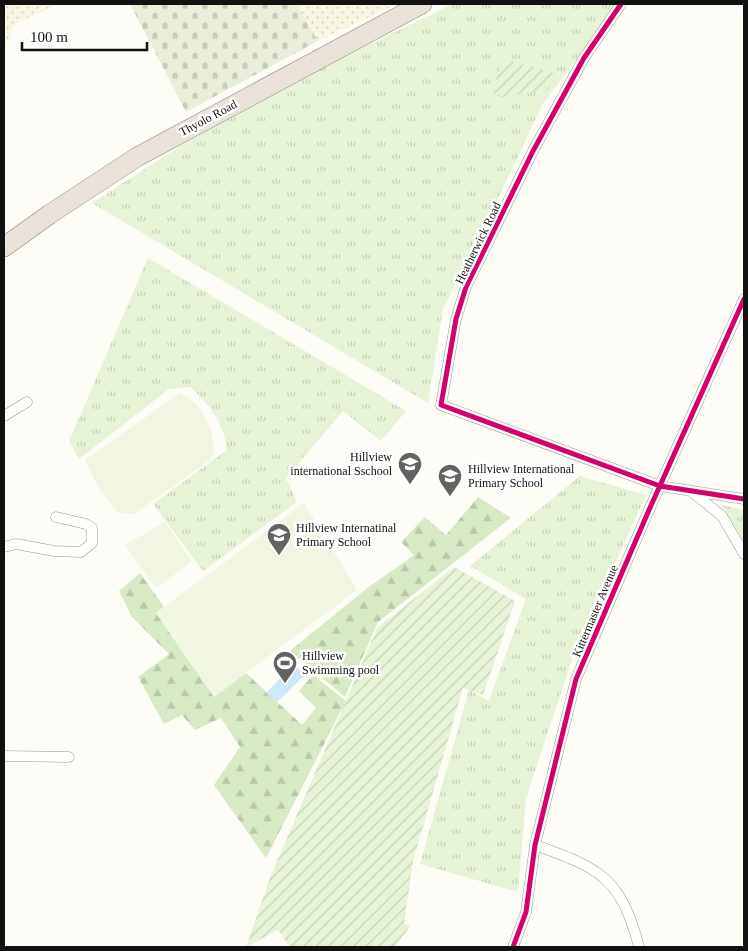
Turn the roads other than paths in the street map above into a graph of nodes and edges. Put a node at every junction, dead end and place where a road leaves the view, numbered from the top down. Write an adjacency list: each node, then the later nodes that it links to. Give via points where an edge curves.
1 (422, 4): 3 (highway, Thyolo Road, via 137,157)
2 (621, 4): 7 (street, Heatherwick Road, via 584,58 466,287 456,319 440,406)
3 (4, 248)
4 (744, 298): 7 (street, Kittermaster Avenue)
5 (27, 402): 6 (street)
6 (4, 416)
7 (660, 486): 8 (street); 15 (street, Kittermaster Avenue, via 576,679)
8 (688, 489): 9 (street); 12 (street, via 722,516)
9 (744, 499)
10 (56, 517): 11 (street, via 92,528 92,543 81,552 16,544)
11 (4, 548)
12 (744, 554)
13 (4, 756): 14 (street)
14 (69, 757)
15 (535, 845): 16 (street, Kittermaster Avenue, via 526,912); 17 (street, via 581,862 604,876 624,901)
16 (513, 947)
17 (639, 947)

